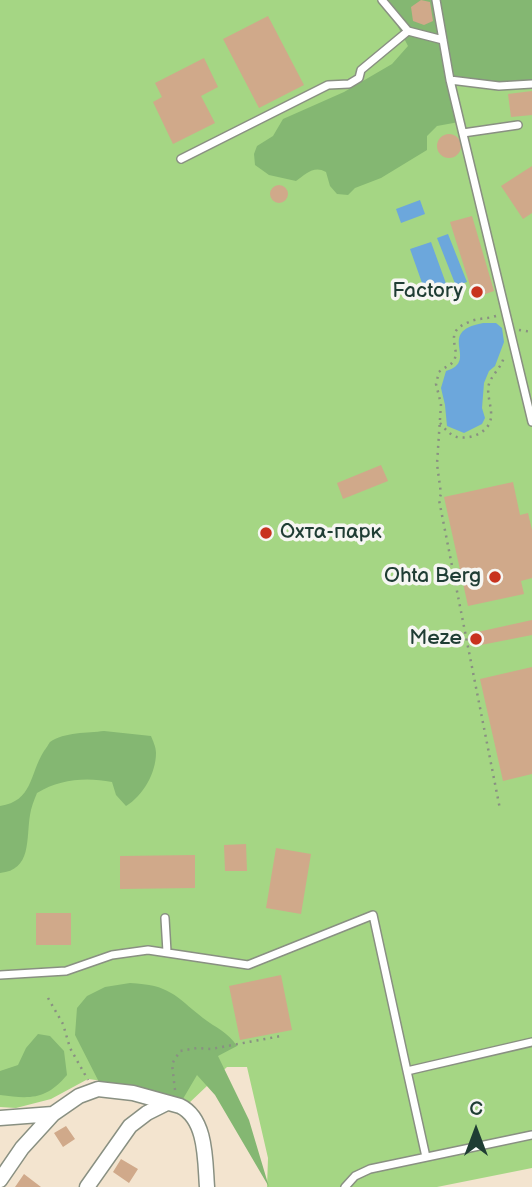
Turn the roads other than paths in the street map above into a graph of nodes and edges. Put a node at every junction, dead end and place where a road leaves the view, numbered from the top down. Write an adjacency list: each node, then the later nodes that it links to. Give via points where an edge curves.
1 (382, 0): 3 (lane)
2 (436, 0): 4 (lane)
3 (408, 32): 4 (lane); 9 (lane, via 349,84 328,85)
4 (443, 40): 5 (lane)
5 (450, 80): 6 (lane, via 499,86); 8 (lane)
6 (532, 84)
7 (518, 125): 8 (lane)
8 (463, 133): 10 (lane)
9 (181, 159)
10 (532, 422)
11 (165, 918): 12 (lane)
12 (167, 952): 13 (lane, via 112,955 66,971); 15 (lane, via 248,965 373,915)
13 (0, 975)
14 (532, 1042): 15 (lane)
15 (407, 1071): 20 (lane)
16 (174, 1105): 17 (street, via 98,1089); 22 (street, via 147,1113 130,1126); 23 (street, via 187,1110 200,1130)
17 (54, 1114): 18 (street); 21 (street, via 22,1147)
18 (0, 1118)
19 (532, 1135): 20 (lane)
20 (426, 1157): 24 (lane, via 370,1168)
21 (0, 1180)
22 (87, 1187)
23 (207, 1187)
24 (345, 1187)

